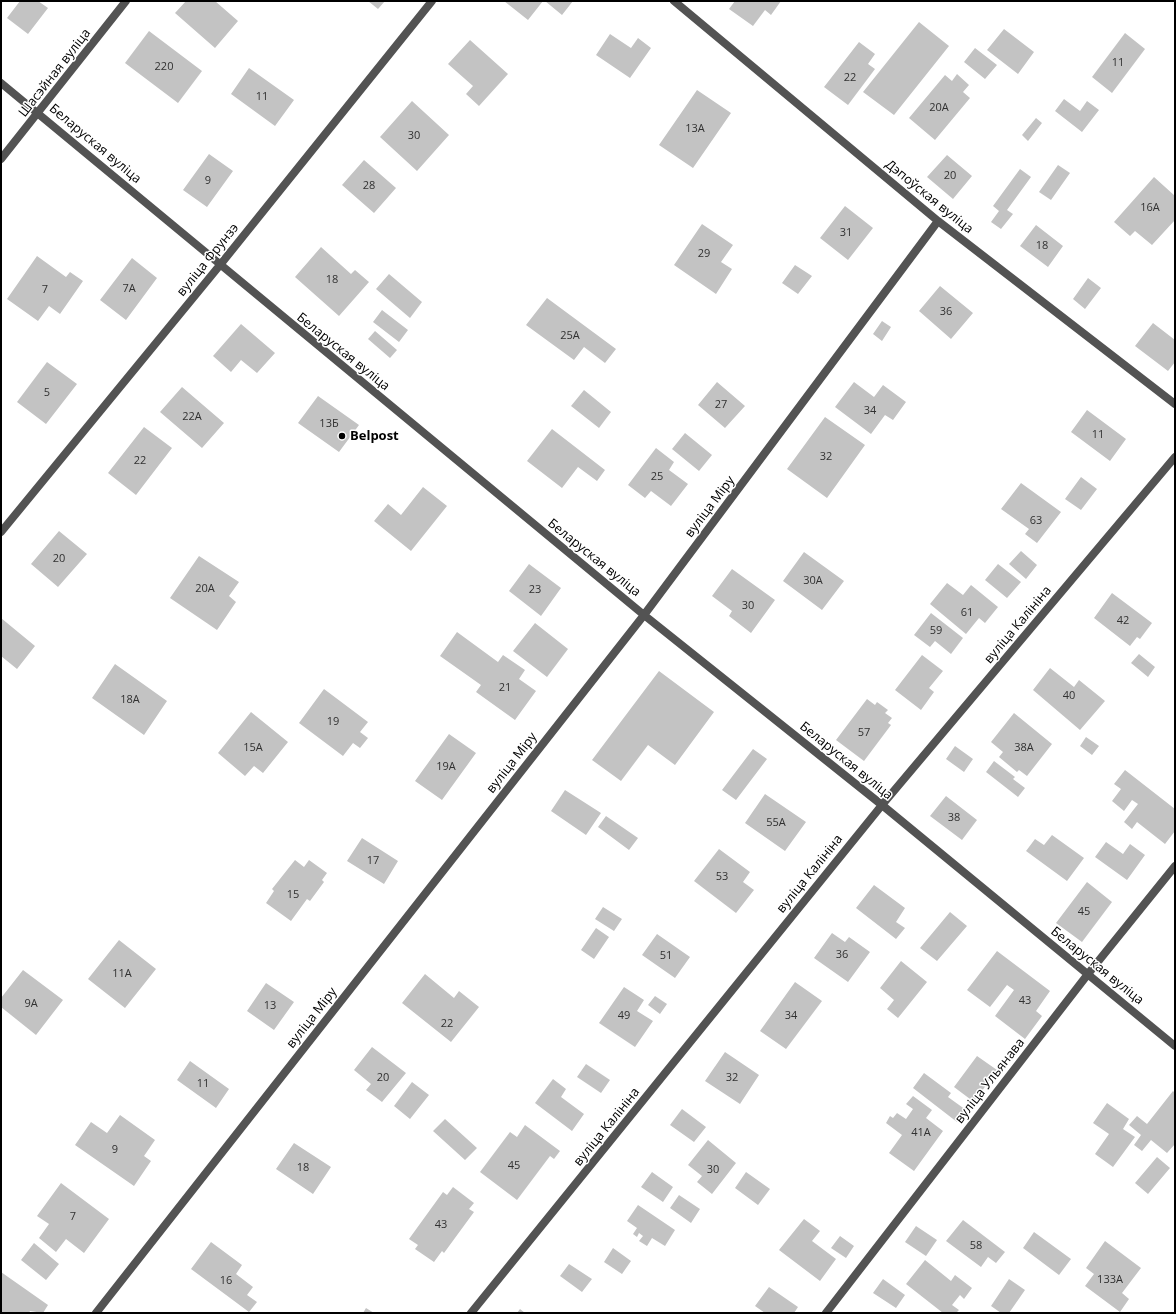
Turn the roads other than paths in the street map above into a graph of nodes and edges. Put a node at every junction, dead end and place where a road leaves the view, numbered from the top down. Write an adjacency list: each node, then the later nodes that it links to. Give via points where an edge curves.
1 (126, 1): 5 (street, Шасэйная вуліца)
2 (432, 1): 8 (street, вуліца Фрунзэ)
3 (674, 1): 7 (street, Дэпоўская вуліца)
4 (1, 83): 5 (street, Беларуская вуліца)
5 (39, 113): 6 (street, Шасэйная вуліца); 8 (street, Беларуская вуліца)
6 (1, 159)
7 (938, 221): 9 (street, Дэпоўская вуліца); 12 (street, вуліца Міру)
8 (220, 265): 11 (street, вуліца Фрунзэ); 12 (street, Беларуская вуліца)
9 (1175, 404)
10 (1175, 457): 13 (street, вуліца Калініна)
11 (1, 532)
12 (644, 615): 13 (street, Беларуская вуліца); 17 (street, вуліца Міру)
13 (882, 805): 15 (street, Беларуская вуліца); 18 (street, вуліца Калініна)
14 (1175, 866): 15 (street, вуліца Ульянава)
15 (1088, 974): 16 (street, Беларуская вуліца); 19 (street, вуліца Ульянава)
16 (1175, 1046)
17 (96, 1313)
18 (472, 1313)
19 (826, 1313)

